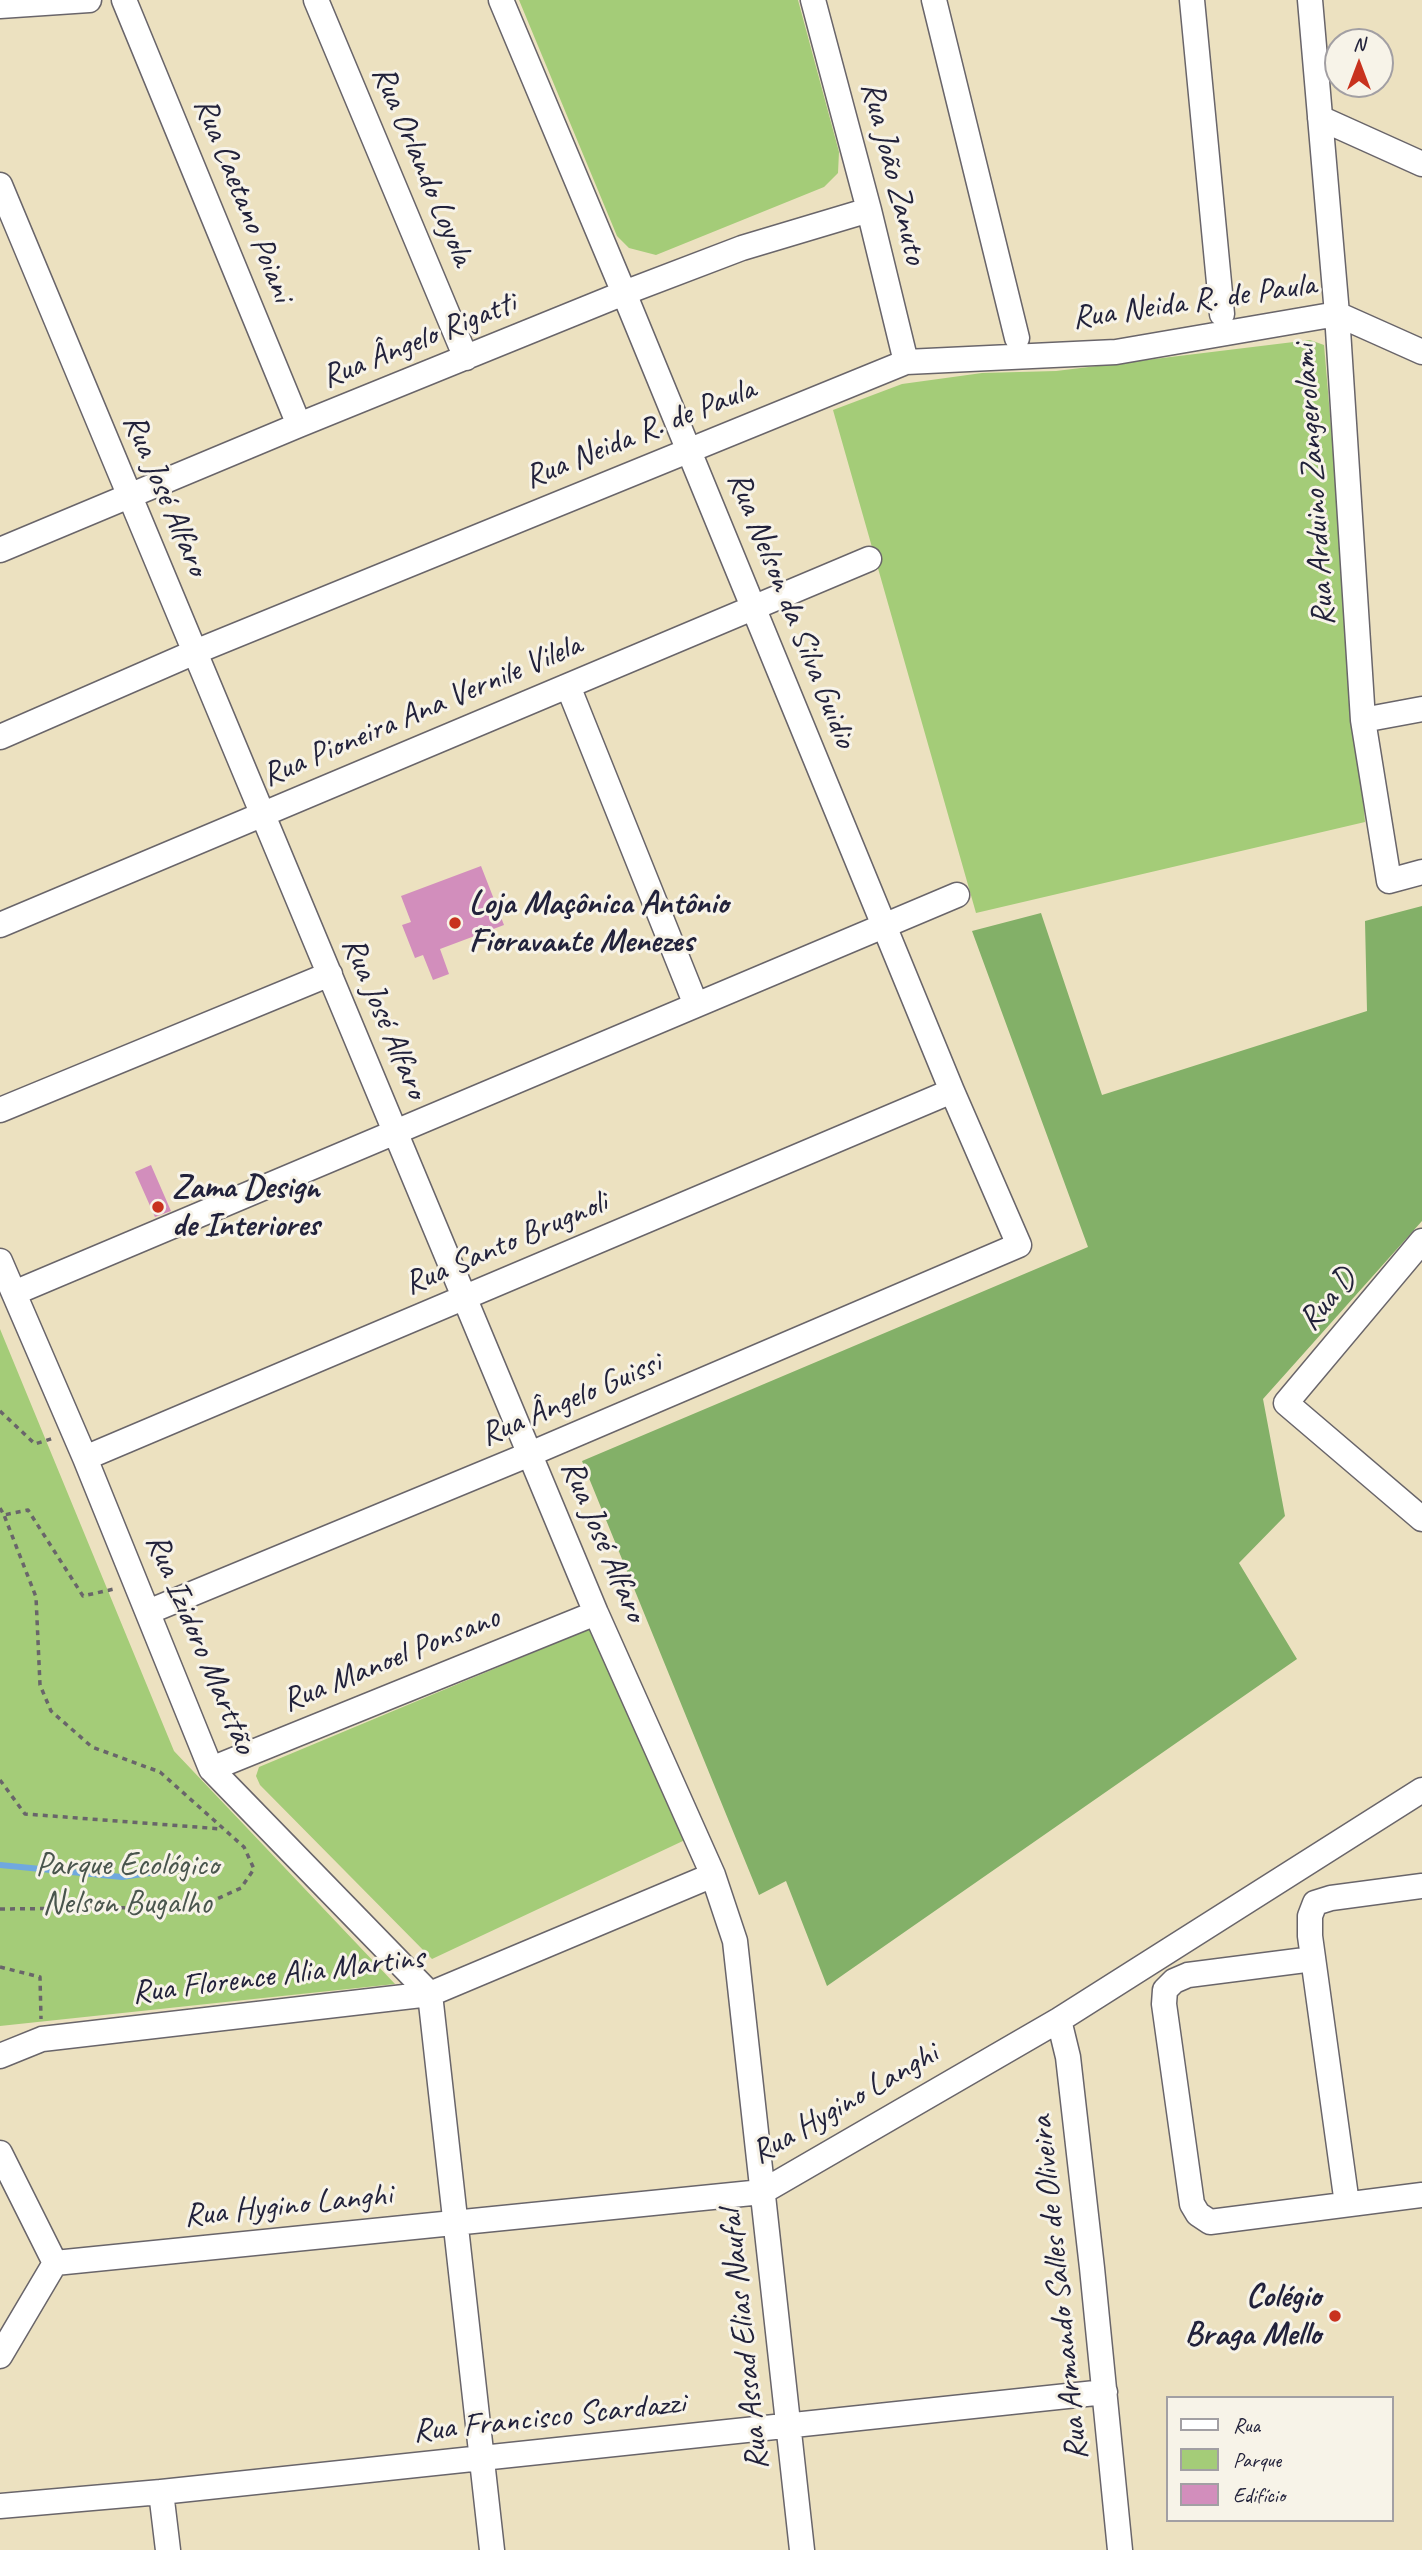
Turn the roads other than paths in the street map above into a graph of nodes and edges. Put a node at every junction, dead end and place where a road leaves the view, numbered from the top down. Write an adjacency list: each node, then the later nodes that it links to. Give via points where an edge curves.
1 (89, 0): 9 (street)
2 (124, 0): 22 (street, Rua Caetano Poiani)
3 (316, 0): 20 (street, Rua Orlando Loyola)
4 (501, 0): 15 (street, Rua Nelson da Silva Guidio)
5 (813, 0): 13 (street, Rua João Zanuto)
6 (934, 0): 18 (street)
7 (1192, 0): 16 (street)
8 (1310, 0): 10 (street, Rua Arduino Zangerolami)
9 (0, 6)
10 (1320, 118): 11 (street); 17 (street, Rua Arduino Zangerolami)
11 (1422, 164)
12 (0, 185): 14 (street, Rua José Alfaro)
13 (869, 210): 15 (street, Rua Ângelo Rigatti, via 742,248); 21 (street, Rua João Zanuto)
14 (6, 215): 24 (street, Rua José Alfaro)
15 (624, 293): 20 (street, Rua Ângelo Rigatti); 23 (street, Rua Nelson da Silva Guidio)
16 (1222, 314)
17 (1337, 314): 19 (street); 21 (street, Rua Neida R. de Paula, via 1116,352); 31 (street, Rua Arduino Zangerolami)
18 (1017, 338)
19 (1422, 352)
20 (466, 358): 22 (street, Rua Ângelo Rigatti)
21 (906, 362): 23 (street, Rua Neida R. de Paula)
22 (299, 425): 24 (street, Rua Ângelo Rigatti)
23 (689, 450): 27 (street, Rua Nelson da Silva Guidio); 28 (street, Rua Neida R. de Paula)
24 (130, 497): 25 (street, Rua Ângelo Rigatti); 28 (street, Rua José Alfaro)
25 (0, 550)
26 (869, 559): 27 (street, Rua Pioneira Ana Vernile Vilela)
27 (754, 607): 29 (street, Rua Pioneira Ana Vernile Vilela); 37 (street, Rua Nelson da Silva Guidio)
28 (195, 653): 32 (street, Rua Neida R. de Paula); 33 (street, Rua José Alfaro)
29 (568, 686): 33 (street, Rua Pioneira Ana Vernile Vilela); 39 (street)
30 (1422, 709): 31 (street)
31 (1363, 720): 34 (street, Rua Arduino Zangerolami, via 1389,881)
32 (0, 737)
33 (263, 814): 36 (street, Rua Pioneira Ana Vernile Vilela); 38 (street, Rua José Alfaro)
34 (1422, 872)
35 (957, 895): 37 (street)
36 (0, 925)
37 (884, 926): 39 (street); 40 (street, Rua Nelson da Silva Guidio)
38 (330, 974): 41 (street); 42 (street, Rua José Alfaro)
39 (696, 1005): 42 (street)
40 (953, 1091): 44 (street, Rua Nelson da Silva Guidio); 47 (street, Rua Santo Brugnoli)
41 (0, 1110)
42 (396, 1132): 46 (street); 47 (street, Rua José Alfaro)
43 (1422, 1241): 50 (street, Rua D, via 1286,1403)
44 (1019, 1245): 48 (street, Rua Ângelo Guissi)
45 (0, 1261): 46 (street, Rua Izidoro Marttão)
46 (14, 1293): 49 (street, Rua Izidoro Marttão)
47 (465, 1298): 48 (street, Rua José Alfaro); 49 (street, Rua Santo Brugnoli)
48 (530, 1454): 51 (street, Rua Ângelo Guissi); 52 (street, Rua José Alfaro)
49 (85, 1458): 51 (street, Rua Izidoro Marttão)
50 (1422, 1519)
51 (148, 1612): 53 (street, Rua Izidoro Marttão)
52 (596, 1613): 53 (street, Rua Manoel Ponsano); 55 (street, Rua José Alfaro)
53 (211, 1769): 58 (street, Rua Izidoro Marttão)
54 (1421, 1794): 59 (street, Rua Hygino Langhi)
55 (713, 1875): 58 (street, Rua Florence Alia Martins); 62 (street, Rua Assad Elias Naufal, via 735,1941)
56 (1422, 1886): 57 (street, via 1315,1903 1310,1916)
57 (1313, 1959): 64 (street); 64 (street, via 1188,1975 1165,1990 1181,2127 1192,2204 1210,2222)
58 (430, 1994): 60 (street, Rua Florence Alia Martins, via 42,2039); 65 (street)
59 (1059, 2020): 62 (street, Rua Hygino Langhi); 68 (street, Rua Armando Salles de Oliveira, via 1068,2057)
60 (0, 2056)
61 (0, 2153): 66 (street)
62 (762, 2192): 65 (street, Rua Hygino Langhi); 69 (street, Rua Assad Elias Naufal)
63 (1422, 2195): 64 (street)
64 (1347, 2204)
65 (455, 2223): 66 (street, Rua Hygino Langhi); 70 (street)
66 (55, 2263): 67 (street)
67 (0, 2356)
68 (1105, 2392): 69 (street, Rua Francisco Scardazzi); 76 (street, Rua Armando Salles de Oliveira)
69 (788, 2426): 70 (street, Rua Francisco Scardazzi); 75 (street, Rua Assad Elias Naufal)
70 (480, 2459): 71 (street, Rua Francisco Scardazzi); 74 (street)
71 (161, 2493): 72 (street, Rua Francisco Scardazzi); 73 (street)
72 (0, 2506)
73 (169, 2550)
74 (492, 2550)
75 (802, 2550)
76 (1120, 2550)

